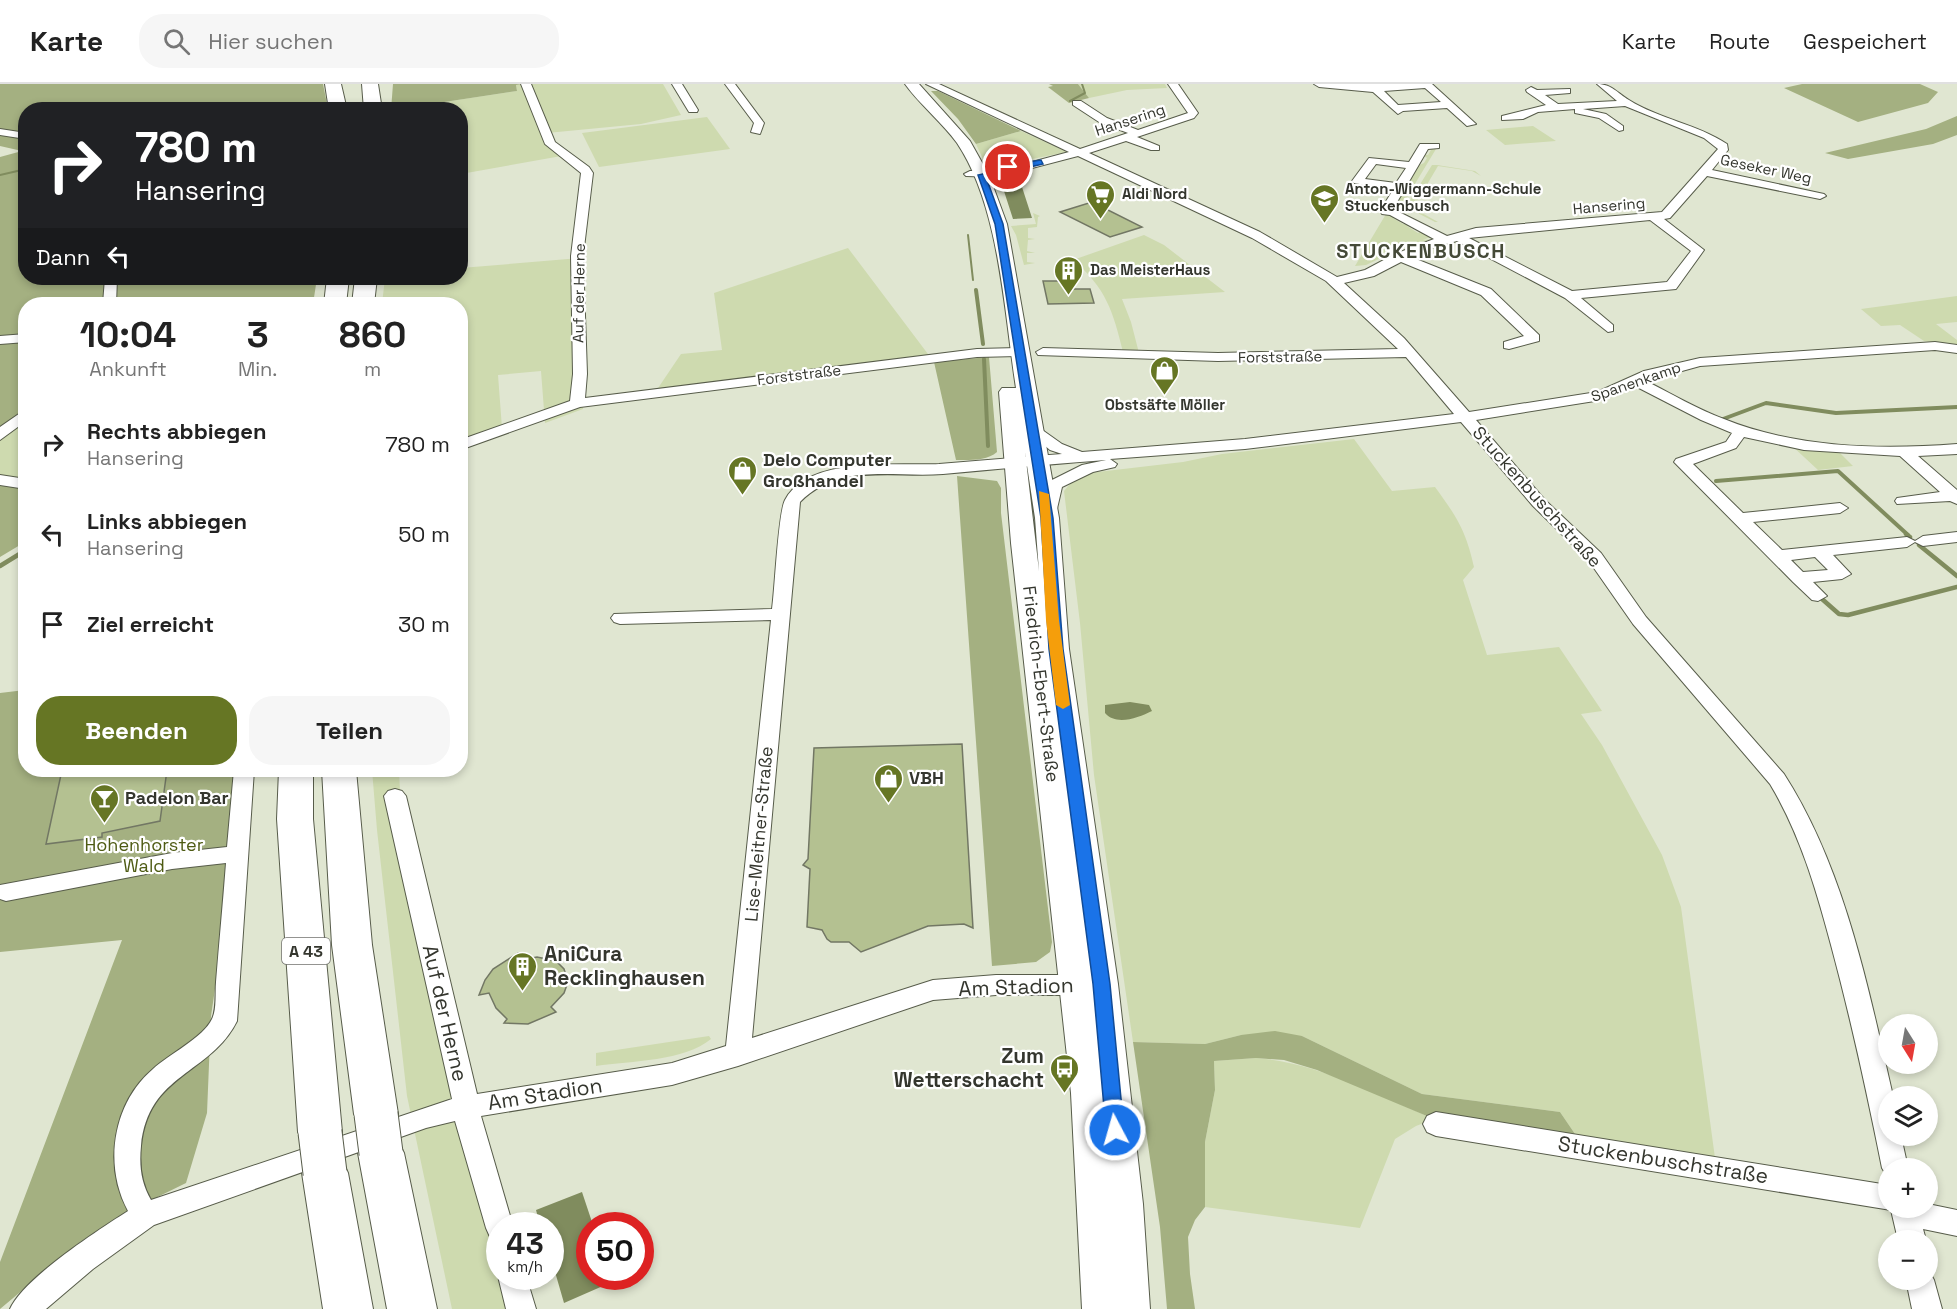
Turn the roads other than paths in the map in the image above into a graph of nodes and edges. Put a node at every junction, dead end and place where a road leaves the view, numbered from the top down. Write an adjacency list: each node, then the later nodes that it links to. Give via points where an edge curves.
1 (333, 84): 17 (highway)
2 (350, 84): 18 (highway)
3 (370, 84): 19 (highway)
4 (386, 84): 20 (highway)
5 (526, 84): 55 (street, Auf der Herne, via 550,144 587,173 577,256)
6 (677, 84): 25 (street)
7 (730, 84): 30 (street, via 759,123)
8 (907, 84): 38 (main road, Friedrich-Ebert-Straße)
9 (912, 84): 38 (main road, Friedrich-Ebert-Straße, via 958,134)
10 (931, 84): 35 (street, Stuckenbuschstraße)
11 (1173, 84): 32 (street, Hansering, via 1192,113)
12 (1318, 84): 15 (street)
13 (1602, 84): 22 (street, Hansering)
14 (1427, 85): 15 (street); 23 (street)
15 (1376, 89): 23 (street, via 1397,110)
16 (1566, 92): 24 (street, via 1534,92)
17 (336, 102)
18 (351, 102)
19 (372, 102)
20 (385, 102)
21 (1077, 102): 32 (street)
22 (1626, 103): 24 (street); 37 (street, Hansering, via 1720,143 1724,149)
23 (1451, 105): 27 (street)
24 (1559, 108): 26 (street, via 1536,109); 28 (street, via 1602,116)
25 (693, 110)
26 (1506, 118)
27 (1471, 124)
28 (1619, 128)
29 (0, 132): 31 (street)
30 (756, 132)
31 (18, 135)
32 (1132, 135): 34 (street); 35 (street, Hansering)
33 (1435, 146): 36 (street, via 1424,146)
34 (1155, 148)
35 (1077, 153): 38 (street, Hansering, via 998,174); 44 (street, Stuckenbuschstraße, via 1256,235)
36 (1410, 165): 39 (street); 39 (street, via 1373,160 1358,181)
37 (1706, 172): 40 (street, Geseker Weg); 41 (street, Hansering, via 1674,209)
38 (977, 173): 51 (main road, Friedrich-Ebert-Straße)
39 (1398, 187): 42 (street, via 1386,211)
40 (1820, 196)
41 (1654, 217): 42 (street, Hansering, via 1476,232); 45 (street, via 1698,250 1671,286)
42 (1450, 238): 43 (street, Hansering); 45 (street)
43 (1399, 257): 44 (street, Hansering, via 1369,273); 49 (street, via 1486,292 1534,338)
44 (1335, 281): 53 (street, Stuckenbuschstraße)
45 (1570, 295): 46 (street)
46 (1608, 328)
47 (18, 339): 48 (street)
48 (0, 340)
49 (1509, 345)
50 (1957, 349): 54 (street, Spanenkamp, via 1925,347 1700,362)
51 (1015, 352): 55 (street, Forststraße, via 966,354); 58 (main road, Friedrich-Ebert-Straße); 65 (main road, Friedrich-Ebert-Straße)
52 (1043, 352): 53 (street, Forststraße, via 1218,357)
53 (1410, 353): 56 (street, Stuckenbuschstraße)
54 (1634, 380): 56 (street, Spanenkamp, via 1585,400); 59 (street, via 1718,422)
55 (577, 403): 61 (street)
56 (1465, 418): 64 (street, Spanenkamp, via 1245,444 1179,456); 90 (street, Stuckenbuschstraße, via 1625,595 1639,620 1784,789 1825,878 1864,1020)
57 (18, 420): 60 (street)
58 (1031, 427): 64 (street, Spanenkamp, via 1056,447); 65 (main road, Friedrich-Ebert-Straße)
59 (1742, 429): 63 (street, via 1817,446); 72 (street, via 1731,446 1682,462)
60 (0, 435)
61 (468, 443)
62 (1957, 449): 63 (street)
63 (1906, 454): 68 (street)
64 (1107, 459): 65 (street, Spanenkamp); 71 (street, Spanenkamp, via 1054,485)
65 (1027, 465): 71 (main road, Friedrich-Ebert-Straße); 78 (street, Lise-Meitner-Straße, via 840,472 809,484 792,501 789,513); 86 (main road, Friedrich-Ebert-Straße)
66 (0, 480): 67 (street)
67 (18, 483)
68 (1956, 497): 69 (street)
69 (1903, 501)
70 (1839, 508): 72 (street)
71 (1047, 518): 86 (main road, Friedrich-Ebert-Straße)
72 (1740, 518): 75 (street)
73 (1957, 537): 74 (street)
74 (1820, 552): 75 (street); 76 (street, via 1842,574)
75 (1778, 556): 76 (street)
76 (1799, 578): 77 (street)
77 (1818, 596)
78 (779, 614): 79 (street); 87 (street, Lise-Meitner-Straße)
79 (620, 618)
80 (244, 777): 84 (street)
81 (296, 777): 99 (highway, A 43, via 295,819 322,1153)
82 (340, 777): 100 (highway, A 43, via 352,945 379,1133)
83 (395, 796): 88 (street, Auf der Herne, via 463,1084)
84 (238, 854): 85 (street, via 172,861); 93 (street, via 225,1021 215,1035 161,1077 141,1098 131,1122 129,1184)
85 (6, 892)
86 (1089, 984): 87 (street, Am Stadion, via 933,990); 102 (main road, Friedrich-Ebert-Straße, via 1089,1093); 103 (main road, Friedrich-Ebert-Straße, via 1124,1204)
87 (738, 1055): 88 (street, Am Stadion, via 672,1074)
88 (465, 1107): 92 (street, Auf der Herne); 93 (street, Am Stadion)
89 (1436, 1124): 91 (street, Stuckenbuschstraße)
90 (1893, 1158)
91 (1878, 1202)
92 (495, 1212)
93 (145, 1215): 98 (street, Am Stadion, via 74,1264)
94 (1938, 1217): 95 (street, Stuckenbuschstraße)
95 (1957, 1223)
96 (516, 1290): 101 (street)
97 (1922, 1290): 104 (street)
98 (25, 1309)
99 (348, 1309)
100 (412, 1309)
101 (521, 1309)
102 (1102, 1309)
103 (1130, 1309)
104 (1927, 1309)

